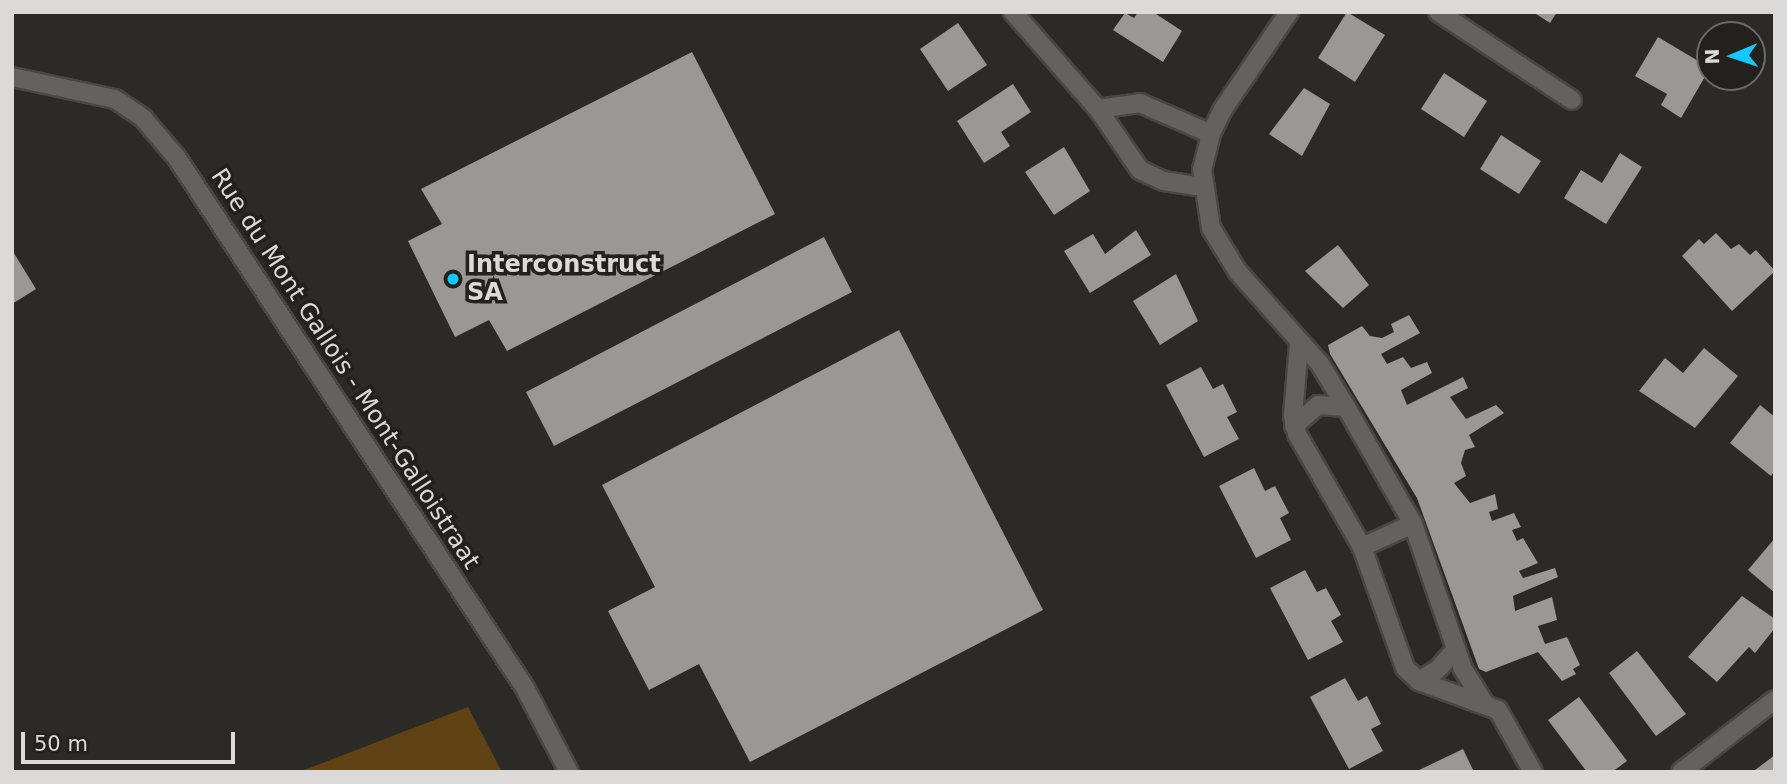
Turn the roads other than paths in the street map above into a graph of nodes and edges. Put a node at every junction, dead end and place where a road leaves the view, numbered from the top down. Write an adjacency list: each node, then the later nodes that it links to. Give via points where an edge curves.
1 (1013, 12): 6 (street)
2 (1289, 12): 7 (street)
3 (1438, 12): 5 (street)
4 (12, 77): 18 (street, Rue du Mont Gallois - Mont-Galloistraat, via 115,99 143,118 177,158 525,688)
5 (1572, 100)
6 (1098, 109): 7 (street, via 1140,103); 8 (street, via 1140,170 1164,181)
7 (1211, 134): 8 (street)
8 (1203, 187): 9 (street, via 1211,228 1222,251)
9 (1299, 344): 10 (street, via 1320,364); 11 (street)
10 (1346, 407): 11 (street, via 1318,405); 12 (street)
11 (1294, 426): 13 (street)
12 (1413, 524): 13 (street); 14 (street)
13 (1362, 547): 15 (street, via 1402,663)
14 (1456, 649): 15 (street); 17 (street, via 1470,684)
15 (1419, 681): 17 (street)
16 (1775, 700): 20 (street)
17 (1484, 703): 19 (street, via 1498,710 1510,726)
18 (569, 772)
19 (1533, 772)
20 (1681, 772)

